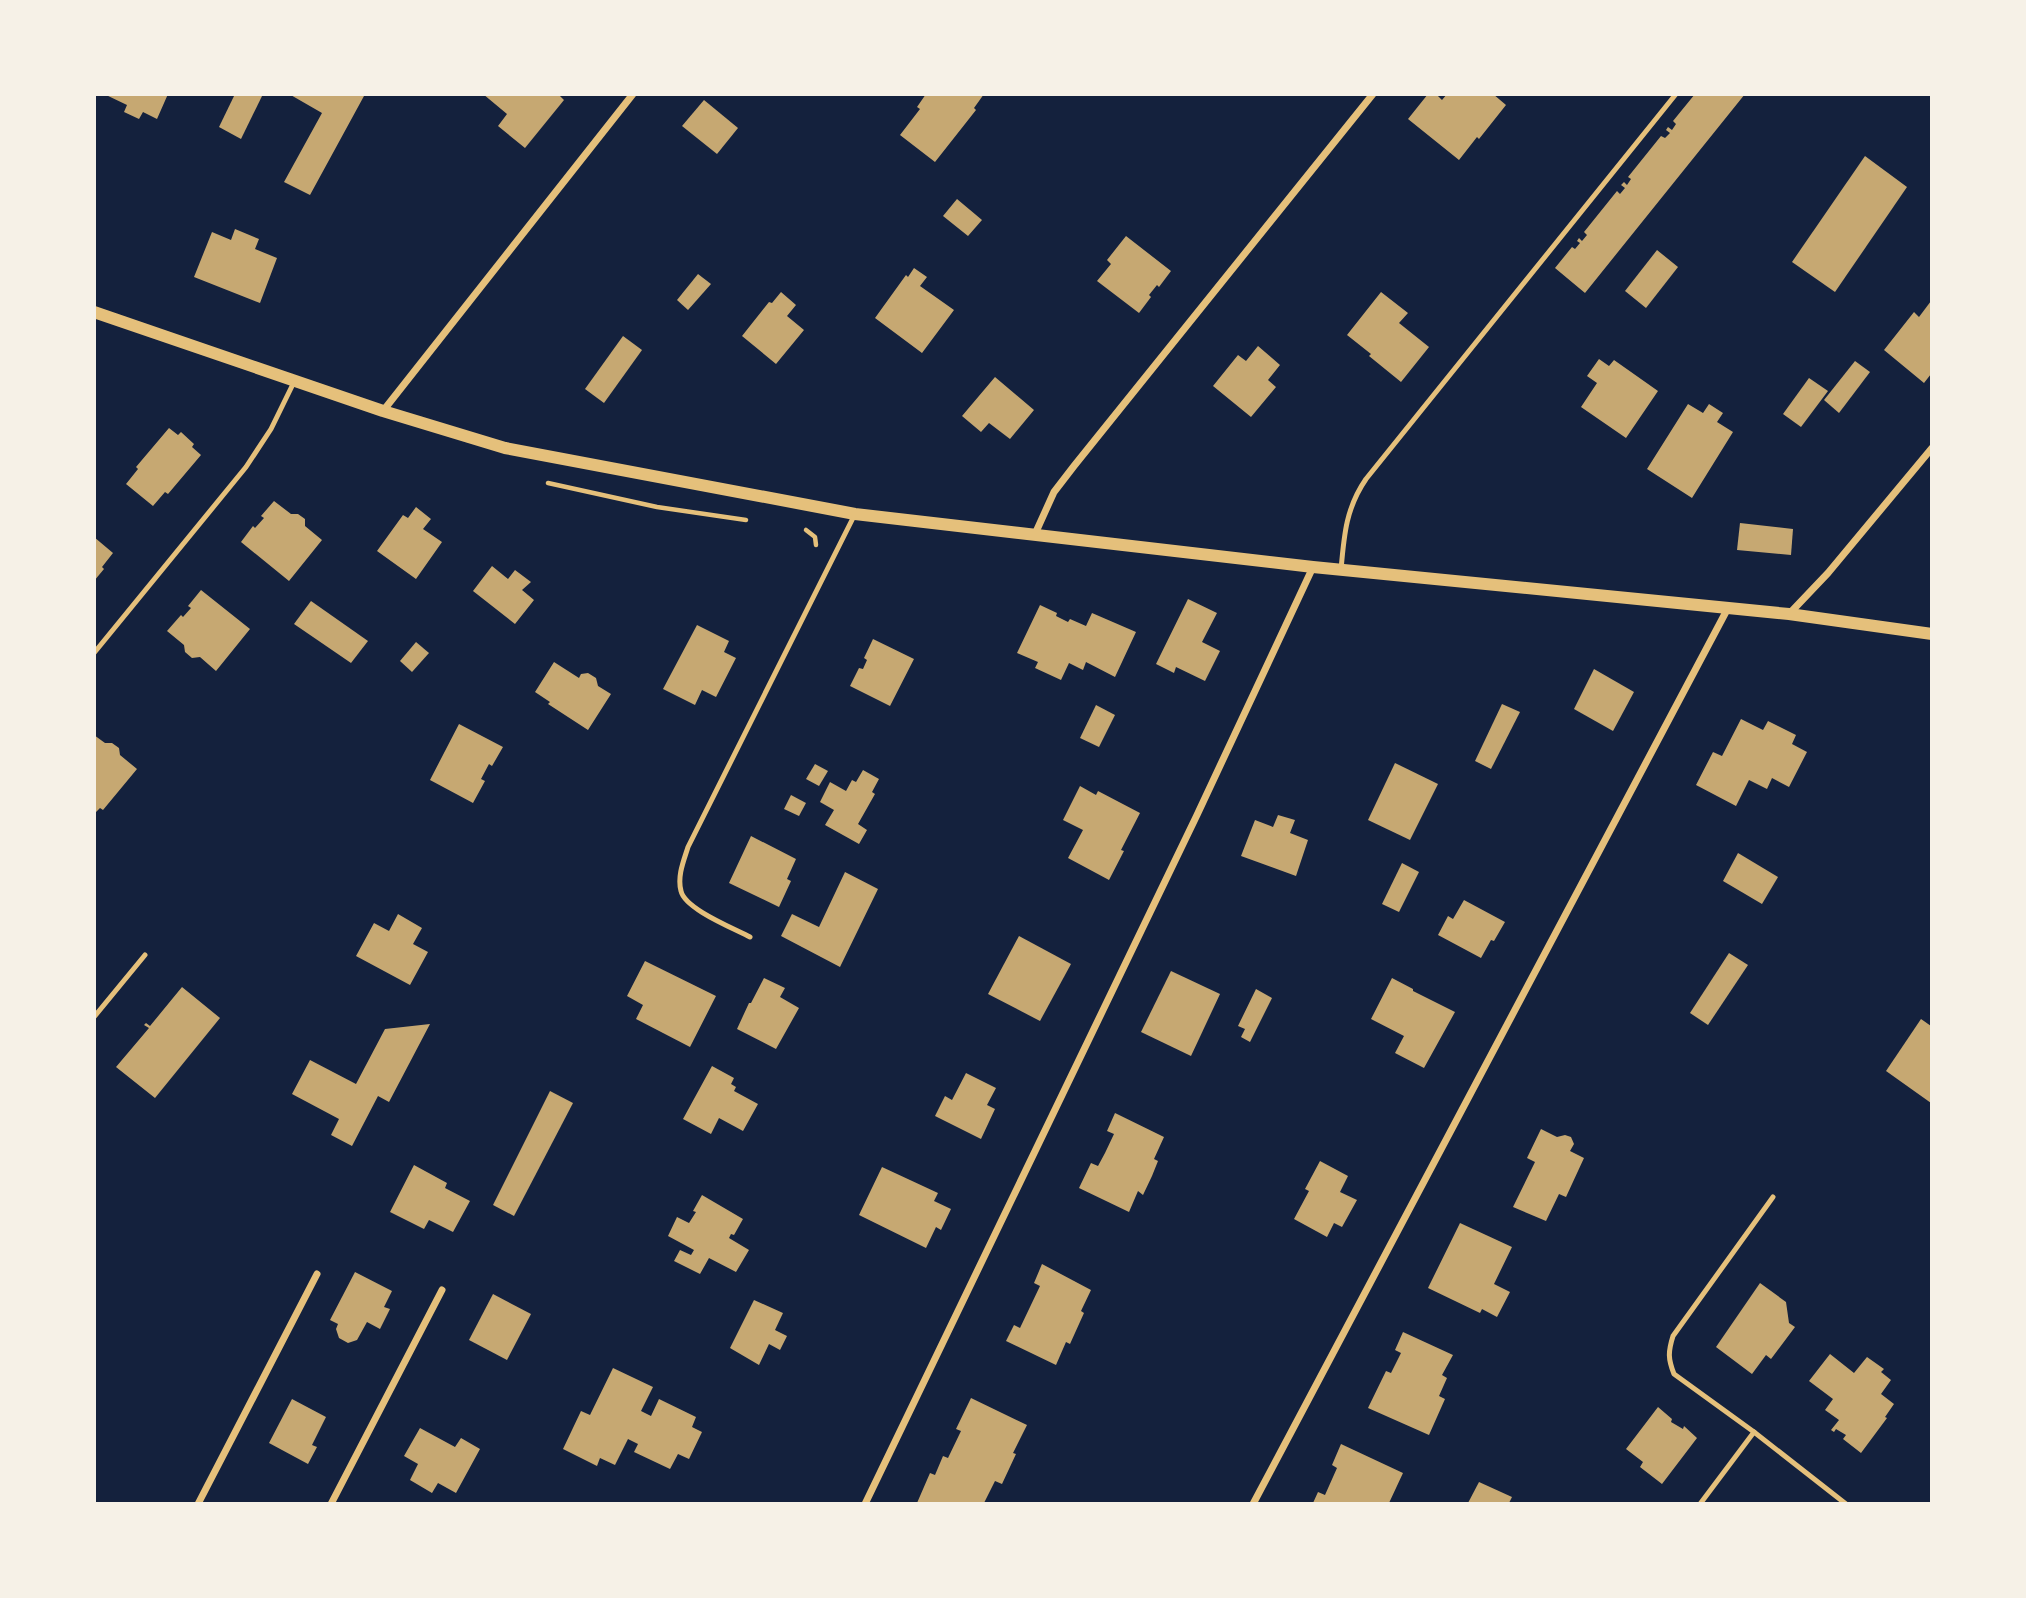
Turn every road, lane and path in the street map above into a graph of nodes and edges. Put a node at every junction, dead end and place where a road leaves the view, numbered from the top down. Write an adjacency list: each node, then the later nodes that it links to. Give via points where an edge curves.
1 (633, 94): 6 (street)
2 (1373, 94): 9 (street, via 1054,492)
3 (1676, 94): 11 (lane, via 1366,479 1345,527)
4 (94, 312): 5 (street)
5 (295, 380): 6 (street); 15 (lane, via 247,467)
6 (383, 411): 8 (street, via 505,448)
7 (1931, 448): 13 (street)
8 (855, 514): 9 (street); 16 (lane, via 682,867 681,893 688,903)
9 (1035, 534): 10 (street)
10 (1313, 567): 11 (street); 25 (street)
11 (1341, 570): 12 (street)
12 (1728, 608): 13 (street); 26 (street)
13 (1789, 614): 14 (street)
14 (1931, 634)
15 (94, 653)
16 (750, 937)
17 (145, 955): 18 (lane)
18 (94, 1017)
19 (1773, 1197): 22 (lane, via 1673,1336 1668,1352 1674,1374)
20 (317, 1274): 23 (street)
21 (442, 1290): 24 (street)
22 (1754, 1432): 27 (lane); 28 (lane)
23 (198, 1503)
24 (331, 1503)
25 (865, 1503)
26 (1253, 1503)
27 (1700, 1503)
28 (1846, 1503)

